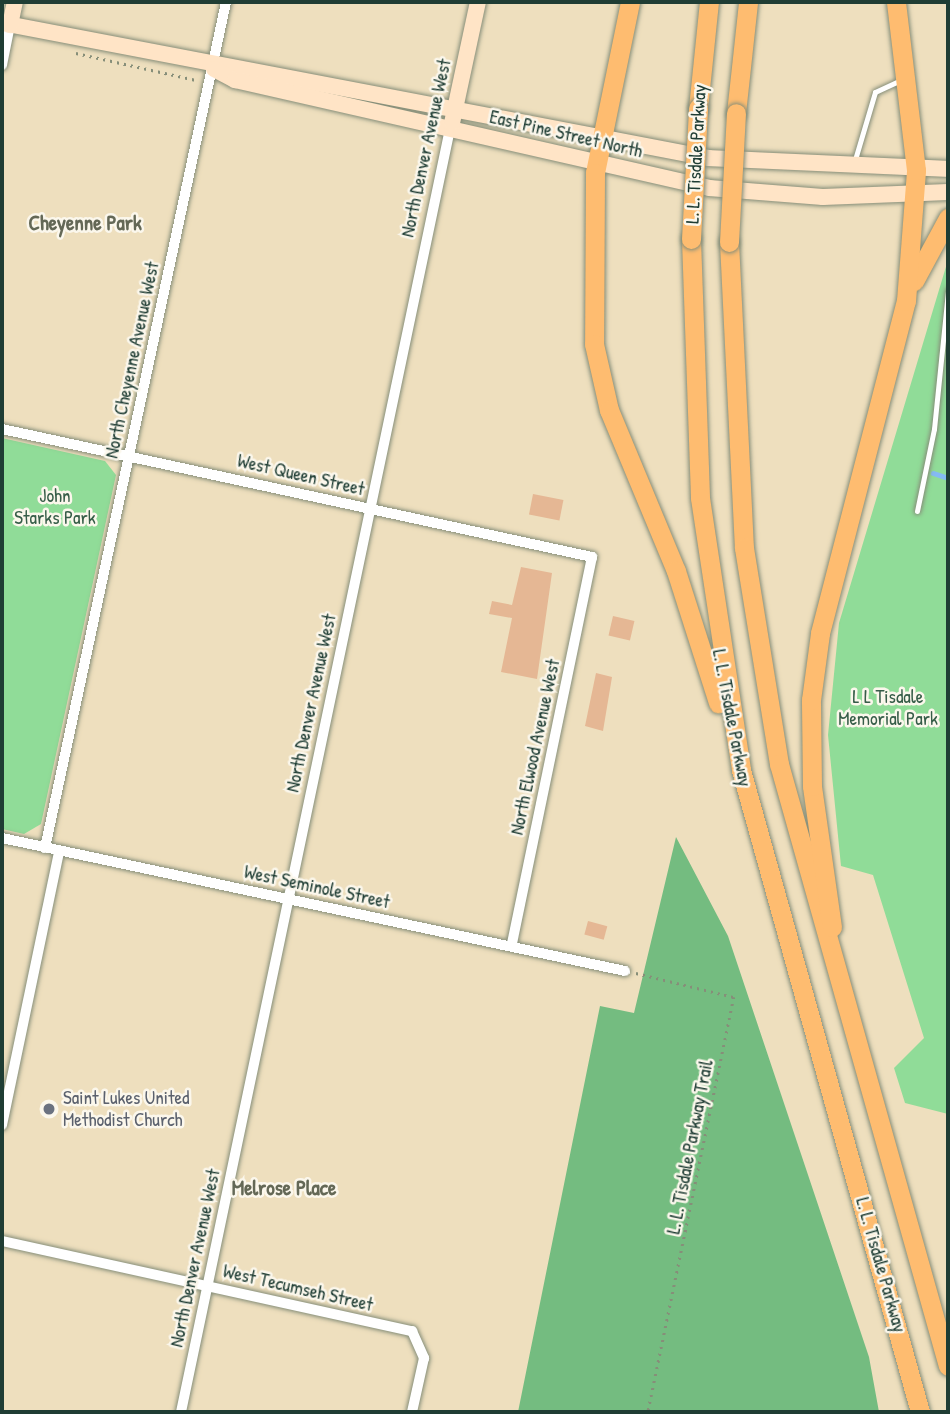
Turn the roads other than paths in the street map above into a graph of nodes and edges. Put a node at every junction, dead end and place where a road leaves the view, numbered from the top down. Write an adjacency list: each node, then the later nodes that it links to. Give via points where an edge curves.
1 (15, 2): 8 (street)
2 (226, 2): 10 (street, North Cheyenne Avenue West)
3 (478, 2): 12 (street, North Denver Avenue West)
4 (630, 2): 14 (highway)
5 (709, 2): 29 (highway, L. L. Tisdale Parkway, bridge, via 691,239 700,499)
6 (748, 2): 36 (highway, L. L. Tisdale Parkway, bridge, via 729,242 734,435 753,622 796,839)
7 (896, 2): 11 (highway)
8 (6, 24): 9 (street); 10 (street, East Pine Street North)
9 (2, 65)
10 (210, 76): 12 (street, East Pine Street North, via 239,66); 13 (street, East Pine Street North); 25 (street, North Cheyenne Avenue West)
11 (909, 78): 17 (lane, via 875,92); 18 (highway)
12 (454, 112): 13 (street, North Denver Avenue West); 14 (street, East Pine Street North)
13 (450, 129): 15 (street, East Pine Street North); 26 (street, North Denver Avenue West)
14 (600, 137): 15 (highway); 17 (street, East Pine Street North, via 709,158)
15 (596, 163): 20 (street, East Pine Street North, via 743,191); 29 (highway, via 590,283 600,377 676,571)
16 (948, 169): 18 (street, East Pine Street North)
17 (852, 170): 18 (street, East Pine Street North)
18 (916, 170): 20 (highway)
19 (948, 192): 20 (street, East Pine Street North)
20 (917, 194): 23 (highway)
21 (948, 218): 23 (highway, via 932,238)
22 (948, 289): 27 (lane, via 934,429)
23 (906, 301): 36 (highway, via 813,677 812,786)
24 (2, 429): 25 (street, West Queen Street)
25 (129, 455): 26 (street, West Queen Street); 31 (street, North Cheyenne Avenue West)
26 (372, 509): 28 (street, West Queen Street); 33 (street, North Denver Avenue West)
27 (917, 511)
28 (592, 557): 34 (street, North Elwood Avenue West)
29 (741, 770): 43 (highway, L. L. Tisdale Parkway)
30 (2, 838): 31 (street, West Seminole Street)
31 (44, 848): 32 (street, West Seminole Street)
32 (59, 851): 33 (street, West Seminole Street); 37 (street)
33 (291, 900): 34 (street, West Seminole Street); 39 (street, North Denver Avenue West)
34 (512, 945): 35 (street, West Seminole Street)
35 (625, 971)
36 (845, 1007): 40 (highway, L. L. Tisdale Parkway)
37 (2, 1125)
38 (2, 1241): 39 (street, West Tecumseh Street)
39 (211, 1287): 41 (street, North Denver Avenue West); 42 (street, West Tecumseh Street, via 420,1338 424,1358)
40 (948, 1366)
41 (181, 1412)
42 (412, 1412)
43 (920, 1412)

